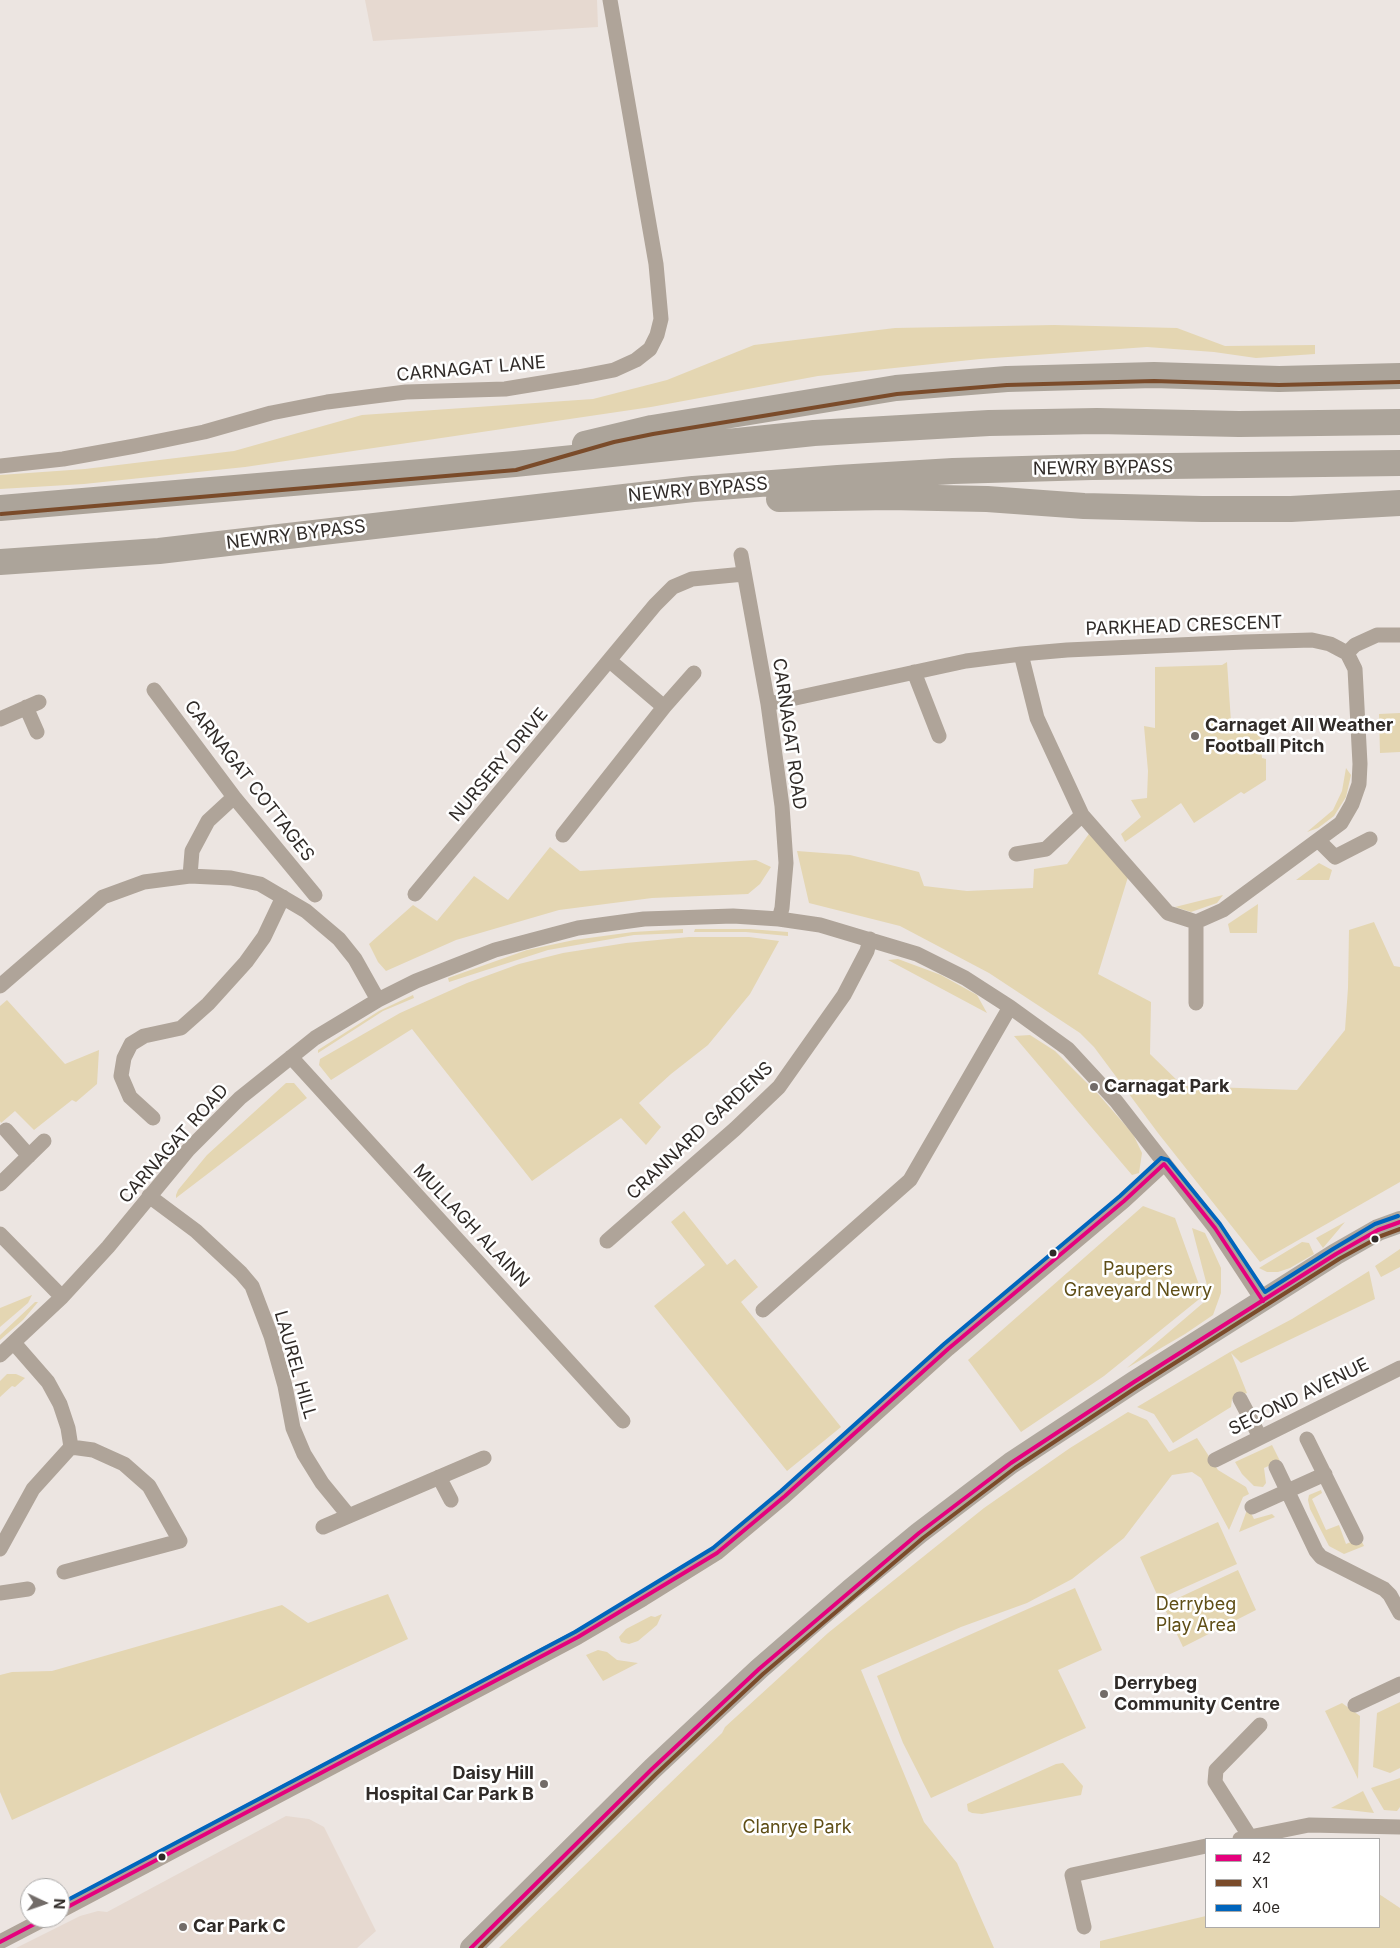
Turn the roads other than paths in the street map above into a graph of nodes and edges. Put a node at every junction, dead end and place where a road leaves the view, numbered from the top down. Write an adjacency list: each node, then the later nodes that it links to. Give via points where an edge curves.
1 (610, 0): 6 (street, CARNAGAT LANE, via 655,254 661,319 650,349 636,360 614,370 578,378 505,389 406,392 327,402 170,439)
2 (1400, 376): 5 (highway, via 1279,379 1154,375 1007,379 896,388 652,428)
3 (1400, 422): 5 (highway, via 989,423 814,433)
4 (1400, 463): 7 (highway, NEWRY BYPASS, via 954,472)
5 (515, 464): 9 (highway)
6 (0, 466)
7 (628, 496): 8 (highway, via 725,500 889,496 1202,509 1291,509); 11 (highway, NEWRY BYPASS, via 159,551)
8 (1400, 503)
9 (0, 508)
10 (741, 556): 12 (street, CARNAGAT ROAD)
11 (0, 562)
12 (744, 574): 16 (street, NURSERY DRIVE, via 692,579 673,587); 20 (street, CARNAGAT ROAD)
13 (1400, 635): 14 (street, via 1377,635 1355,645)
14 (1347, 653): 15 (street, PARKHEAD CRESCENT, via 1330,644 1298,640); 29 (street, via 1355,669 1359,784 1341,823)
15 (1021, 654): 17 (street, PARKHEAD CRESCENT); 26 (street, via 1038,718)
16 (610, 661): 21 (street); 32 (street, NURSERY DRIVE)
17 (914, 672): 20 (street, PARKHEAD CRESCENT); 24 (street)
18 (694, 673): 21 (street)
19 (154, 690): 25 (street, CARNAGAT COTTAGES)
20 (768, 704): 35 (street, CARNAGAT ROAD, via 786,862)
21 (664, 707): 27 (street)
22 (0, 719): 23 (street, via 33,704)
23 (37, 732)
24 (939, 736)
25 (234, 797): 31 (street, via 208,821 192,851); 33 (street, CARNAGAT COTTAGES)
26 (1082, 815): 30 (street, via 1046,849); 36 (street, via 1168,913)
27 (563, 835)
28 (1370, 839): 29 (street, via 1335,857)
29 (1318, 840): 36 (street, via 1223,910)
30 (1016, 854)
31 (190, 876): 34 (street, via 231,878 260,884); 38 (street, via 144,882 103,897)
32 (415, 894)
33 (315, 895)
34 (283, 897): 39 (street, via 339,938); 43 (street, via 264,937 208,1004 181,1028 144,1036 131,1044 124,1058 121,1076 130,1098)
35 (779, 919): 37 (street, CARNAGAT ROAD, via 820,925); 39 (street, CARNAGAT ROAD, via 733,916 644,919 578,928 495,950 416,980)
36 (1196, 922): 40 (street)
37 (870, 939): 41 (street, CARNAGAT ROAD, via 917,954); 54 (street, CRANNARD GARDENS, via 867,952 844,995 779,1087)
38 (0, 986)
39 (378, 1000): 42 (street, CARNAGAT ROAD, via 315,1038)
40 (1196, 1003)
41 (1010, 1006): 47 (street, CARNAGAT ROAD, via 1068,1049 1116,1101); 57 (street, via 910,1180)
42 (291, 1057): 49 (street, CARNAGAT ROAD, via 240,1098 188,1150); 62 (street, MULLAGH ALAINN)
43 (154, 1118)
44 (6, 1130): 46 (street)
45 (44, 1141): 46 (street)
46 (29, 1156): 48 (street)
47 (1164, 1164): 56 (street, CARNAGAT ROAD, via 1215,1228); 88 (street, via 717,1553 578,1637)
48 (0, 1184)
49 (149, 1196): 55 (street, CARNAGAT ROAD); 74 (street, LAUREL HILL, via 196,1231 252,1286 286,1386 293,1428 322,1483)
50 (1400, 1210): 52 (main road)
51 (1400, 1222): 52 (main road)
52 (1378, 1230): 56 (main road)
53 (0, 1234): 55 (street)
54 (608, 1241)
55 (62, 1297): 58 (street, CARNAGAT ROAD)
56 (1263, 1301): 92 (main road, via 1011,1463 919,1533 759,1669 652,1769)
57 (763, 1310)
58 (14, 1343): 59 (street, CARNAGAT ROAD); 65 (street, via 48,1382 60,1404)
59 (0, 1355)
60 (1400, 1368): 63 (street, SECOND AVENUE)
61 (1240, 1399): 63 (street)
62 (623, 1421)
63 (1260, 1437): 67 (street, SECOND AVENUE)
64 (1307, 1439): 69 (street)
65 (71, 1447): 77 (street, via 33,1489); 78 (street, via 93,1450 124,1464 149,1486 180,1542)
66 (484, 1458): 70 (street)
67 (1215, 1460)
68 (1276, 1467): 71 (street)
69 (1325, 1474): 71 (street); 76 (street)
70 (439, 1477): 72 (street); 74 (street)
71 (1287, 1491): 73 (street); 81 (street, via 1321,1557 1384,1589)
72 (451, 1500)
73 (1252, 1507)
74 (349, 1516): 75 (street)
75 (323, 1527)
76 (1356, 1538)
77 (0, 1549)
78 (64, 1572)
79 (28, 1589): 80 (street)
80 (0, 1593)
81 (1400, 1613)
82 (1400, 1684): 83 (street)
83 (1356, 1706)
84 (1260, 1725): 86 (street, via 1216,1770 1215,1782)
85 (1400, 1827): 86 (street, via 1309,1825)
86 (1245, 1838)
87 (1205, 1846): 89 (street, via 1072,1875)
88 (70, 1906)
89 (1084, 1927)
90 (27, 1928): 91 (street)
91 (0, 1942)
92 (471, 1948)

